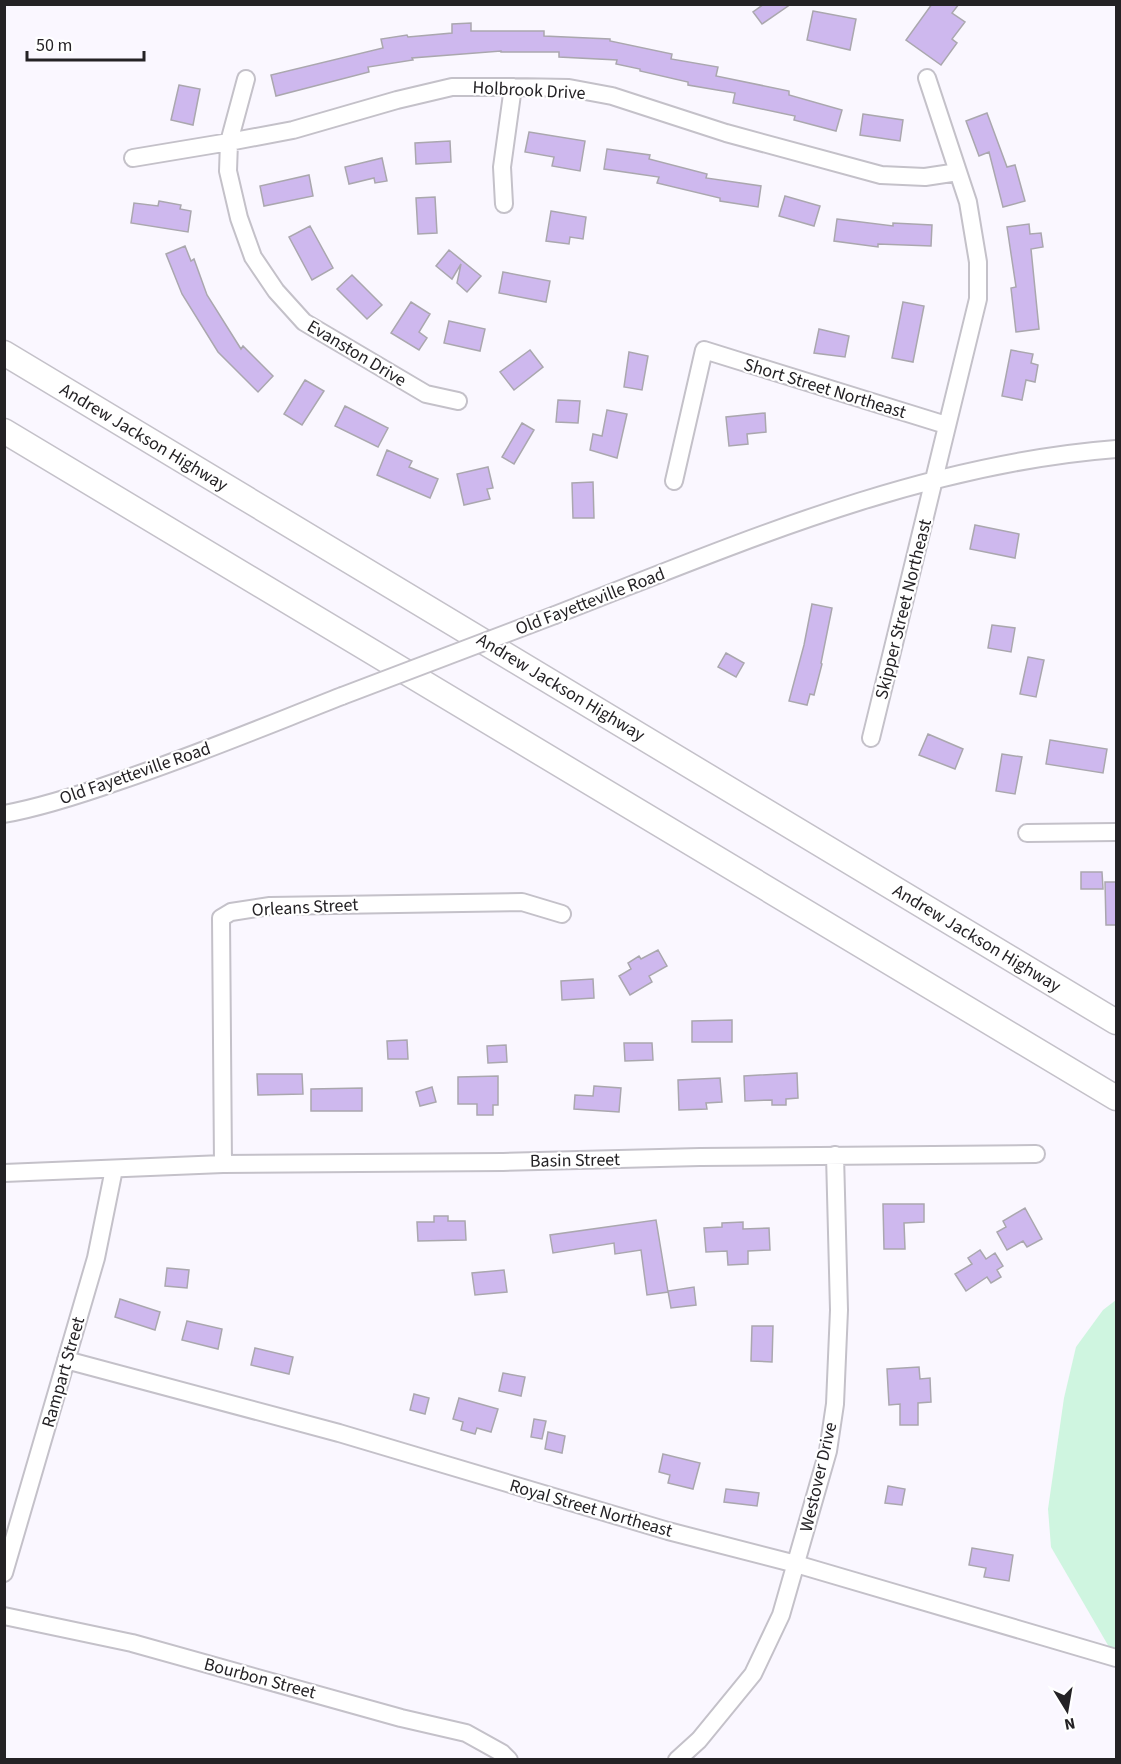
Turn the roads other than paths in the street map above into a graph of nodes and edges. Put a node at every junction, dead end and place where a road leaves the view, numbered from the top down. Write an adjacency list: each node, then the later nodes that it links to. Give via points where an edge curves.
1 (927, 78): 6 (street, Skipper Street Northeast)
2 (246, 79): 4 (street, Evanston Drive)
3 (513, 87): 4 (street, Holbrook Drive, via 452,87 293,130); 6 (street, Holbrook Drive, via 569,88 612,96 726,133 881,175 925,177); 7 (street, via 502,167)
4 (229, 142): 5 (street, Holbrook Drive); 9 (street, Evanston Drive, via 228,171 253,257 303,322 426,394)
5 (133, 158)
6 (958, 172): 10 (street, Skipper Street Northeast, via 969,202 978,262 978,299)
7 (504, 204)
8 (4, 353): 20 (highway, Andrew Jackson Highway)
9 (458, 402)
10 (946, 425): 13 (street, Skipper Street Northeast); 14 (street, Short Street Northeast, via 704,350)
11 (4, 431): 21 (highway)
12 (1116, 448): 13 (street, Old Fayetteville Road, via 1009,462)
13 (934, 480): 15 (street, Skipper Street Northeast); 16 (street, Old Fayetteville Road, bridge, via 776,529 162,767)
14 (674, 481)
15 (871, 738)
16 (4, 814)
17 (1116, 832): 18 (street)
18 (1027, 833)
19 (562, 914): 24 (street, Orleans Street, via 522,902 270,906 231,912 221,918)
20 (1116, 1022)
21 (1116, 1098)
22 (1036, 1154): 23 (street, Basin Street)
23 (835, 1155): 24 (street, Basin Street); 28 (street, Westover Drive, via 839,1310 835,1404 828,1451)
24 (223, 1164): 25 (street, Basin Street)
25 (114, 1169): 26 (street, Basin Street); 27 (street, Rampart Street, via 96,1258)
26 (4, 1173)
27 (66, 1360): 28 (street, Royal Street Northeast, via 339,1433 668,1531); 29 (street, Rampart Street)
28 (796, 1563): 31 (street, Royal Street Northeast); 33 (street, Westover Drive, via 781,1615 753,1674 699,1740)
29 (4, 1573)
30 (4, 1616): 32 (street, Bourbon Street, via 132,1643 466,1733)
31 (1116, 1658)
32 (509, 1760)
33 (677, 1760)

